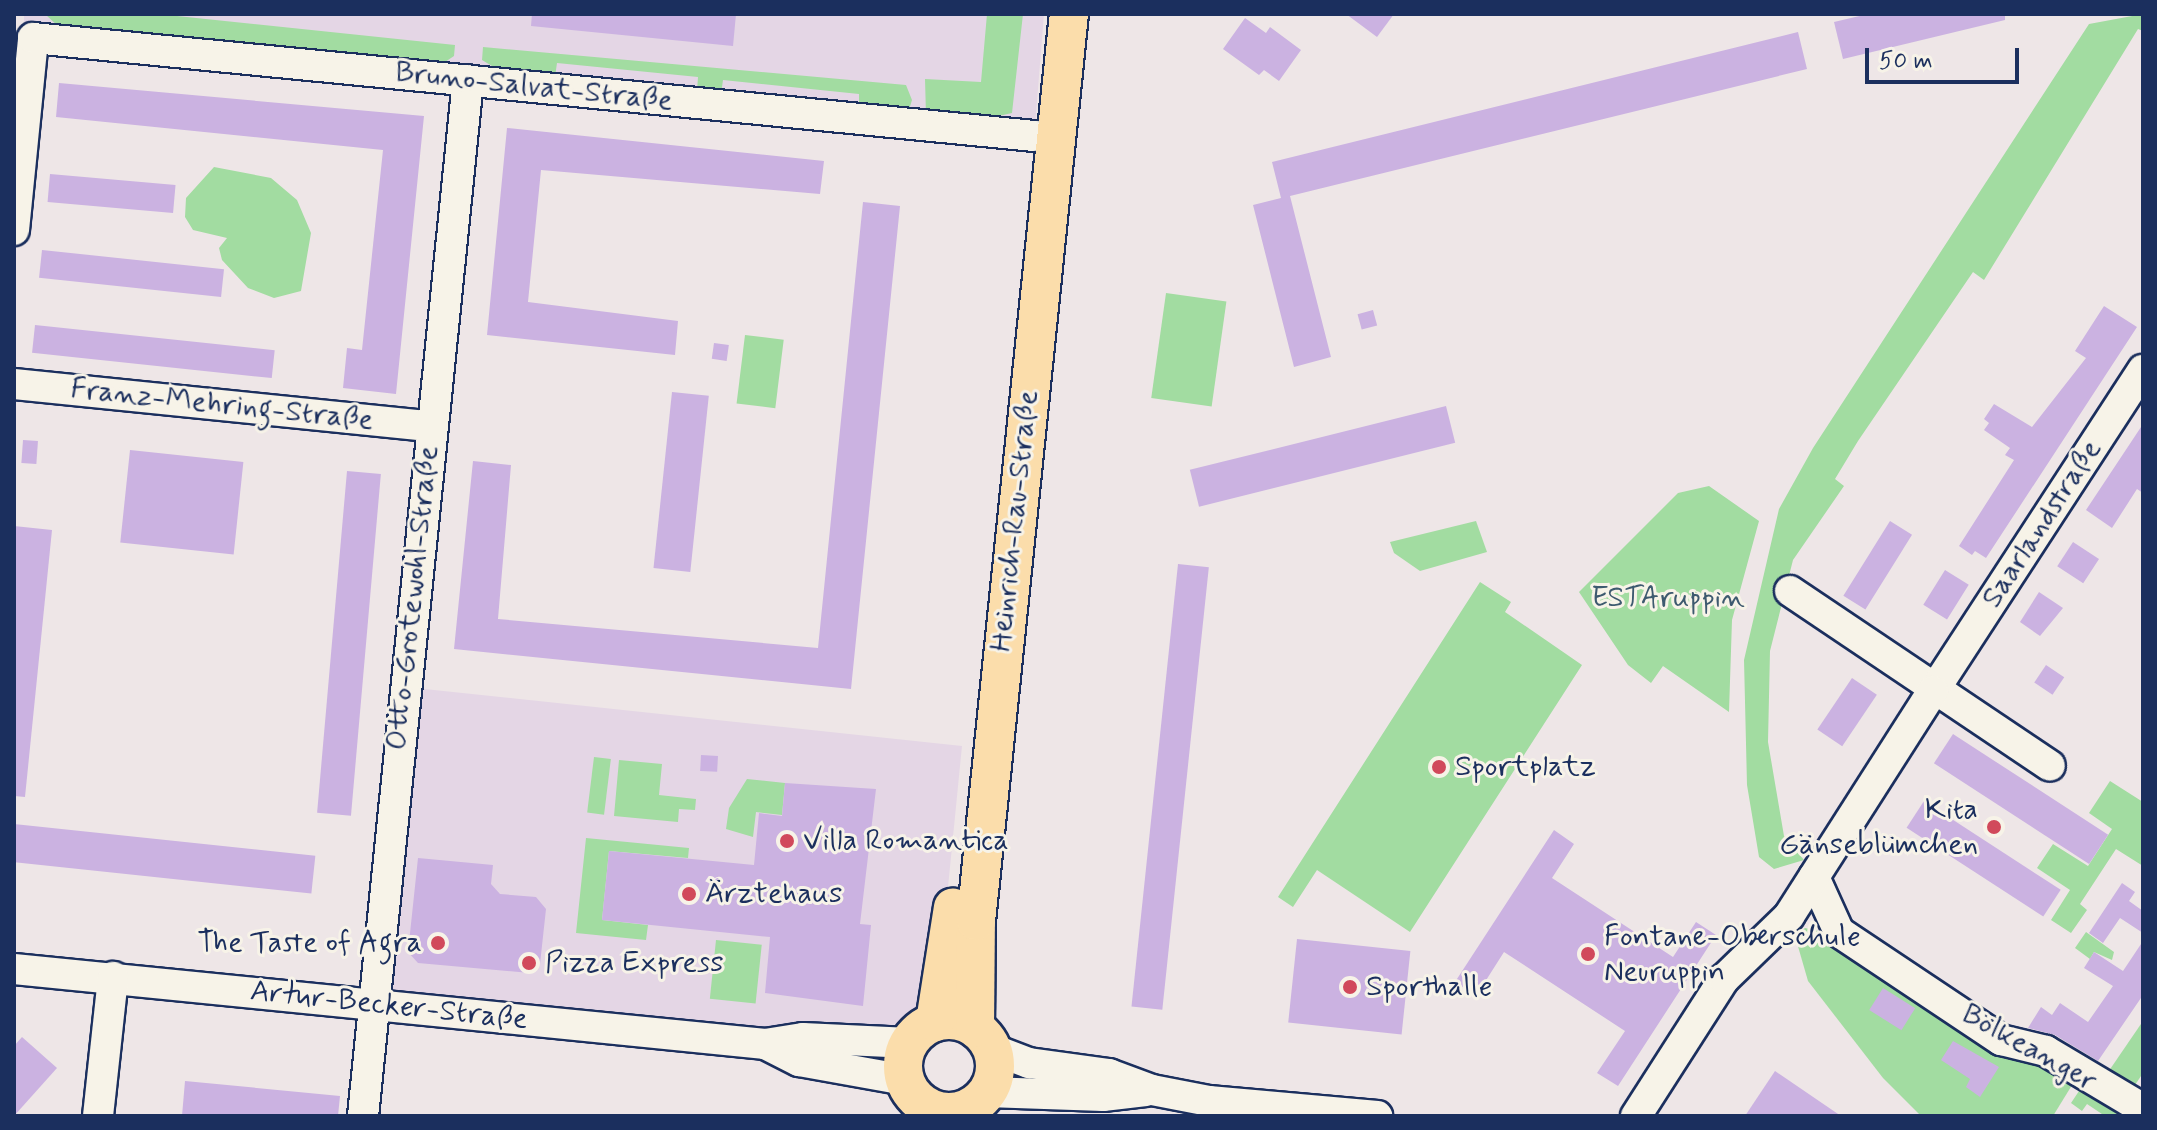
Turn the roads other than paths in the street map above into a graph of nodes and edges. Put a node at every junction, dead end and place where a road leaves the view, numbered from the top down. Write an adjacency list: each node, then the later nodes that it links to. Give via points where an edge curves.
1 (1046, 14): 4 (main road, Heinrich-Rau-Straße)
2 (1069, 14): 19 (main road, Heinrich-Rau-Straße, via 977,905)
3 (468, 80): 4 (street, Bruno-Salvat-Straße); 5 (street, Bruno-Salvat-Straße, via 33,38); 8 (street, Otto-Grotewohl-Straße)
4 (1035, 136): 18 (main road, Heinrich-Rau-Straße, via 952,918)
5 (14, 230)
6 (2143, 370): 10 (street, Saarlandstraße)
7 (14, 384): 8 (street, Franz-Mehring-Straße)
8 (431, 426): 17 (street, Otto-Grotewohl-Straße)
9 (1790, 591): 10 (street)
10 (1933, 685): 11 (street); 12 (street, Saarlandstraße)
11 (2050, 766)
12 (1814, 877): 13 (street, Saarlandstraße); 14 (street)
13 (1789, 916): 14 (street, Bölkeanger); 29 (street, Saarlandstraße, via 1724,979)
14 (1839, 932): 24 (street, Bölkeanger, via 2001,1040 2046,1051)
15 (14, 969): 16 (street, Artur-Becker-Straße)
16 (113, 977): 17 (street, Artur-Becker-Straße); 26 (street)
17 (376, 1004): 20 (street, Artur-Becker-Straße); 27 (street, Otto-Grotewohl-Straße)
18 (922, 1033): 19 (main road, via 949,1020); 20 (street, Artur-Becker-Straße); 22 (main road)
19 (984, 1038): 21 (street, via 1029,1063 1109,1074); 23 (main road, via 995,1063)
20 (765, 1044): 22 (street, Artur-Becker-Straße, via 799,1061)
21 (1152, 1090): 23 (street); 25 (street)
22 (918, 1100): 23 (main road, via 936,1110)
23 (972, 1106)
24 (2142, 1106)
25 (1208, 1108): 28 (street)
26 (98, 1116)
27 (363, 1116)
28 (1377, 1116)
29 (1636, 1116)

